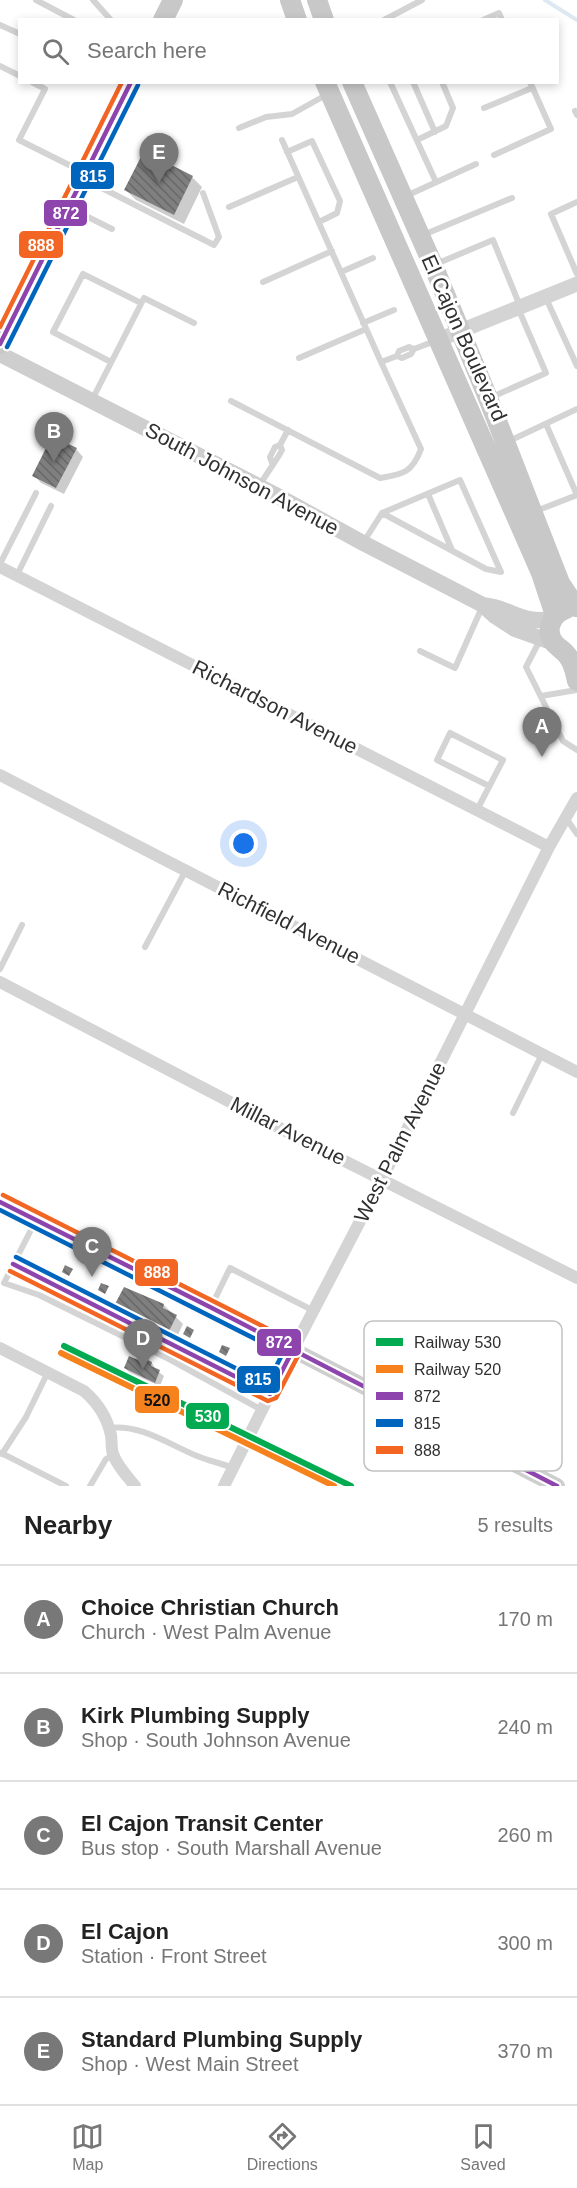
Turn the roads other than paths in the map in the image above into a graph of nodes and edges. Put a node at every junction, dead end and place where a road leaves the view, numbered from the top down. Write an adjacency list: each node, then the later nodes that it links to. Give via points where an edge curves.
1 (36, 0): 7 (lane)
2 (94, 0): 8 (lane)
3 (173, 0): 9 (main road)
4 (290, 0): 10 (main road)
5 (317, 0): 11 (main road)
6 (422, 0): 12 (lane)
7 (71, 18)
8 (109, 18)
9 (164, 18)
10 (296, 18)
11 (323, 18)
12 (388, 18)
13 (488, 18): 14 (lane, via 499,13)
14 (501, 18)
15 (0, 25): 16 (lane)
16 (18, 33)
17 (0, 66): 18 (lane)
18 (18, 75)
19 (36, 84): 35 (lane, via 45,89 19,140)
20 (126, 84): 35 (main road)
21 (353, 84): 39 (main road, El Cajon Boulevard)
22 (391, 84): 31 (lane)
23 (414, 84): 29 (lane)
24 (443, 84): 29 (lane, via 453,108 446,126)
25 (531, 85): 27 (lane); 33 (lane, via 550,129)
26 (327, 88): 28 (lane, via 292,114 266,117); 61 (main road, El Cajon Boulevard)
27 (484, 108)
28 (239, 128)
29 (435, 132): 31 (lane)
30 (282, 140): 32 (lane)
31 (417, 140): 37 (lane)
32 (288, 152): 36 (lane); 44 (lane, via 312,141 340,201 337,213)
33 (494, 155)
34 (476, 165): 37 (lane)
35 (84, 176): 38 (lane, via 214,245 219,237); 42 (main road)
36 (298, 177): 43 (lane); 44 (lane)
37 (436, 182): 39 (lane)
38 (203, 194)
39 (403, 197): 46 (main road, El Cajon Boulevard)
40 (512, 198): 46 (lane)
41 (577, 202): 51 (lane, via 551,214)
42 (69, 207): 45 (lane); 62 (main road)
43 (230, 207)
44 (319, 222): 47 (lane)
45 (112, 229)
46 (420, 236): 49 (main road, El Cajon Boulevard)
47 (332, 251): 50 (lane); 52 (lane)
48 (373, 258): 50 (lane)
49 (433, 265): 56 (lane, via 493,240); 60 (main road, El Cajon Boulevard)
50 (341, 272): 59 (lane)
51 (577, 274)
52 (263, 282)
53 (577, 284): 54 (street)
54 (545, 296): 56 (street); 67 (lane)
55 (141, 303): 58 (lane, via 144,298); 65 (lane); 65 (lane, via 83,274 53,332)
56 (519, 307): 60 (street); 68 (lane, via 546,373)
57 (394, 310): 59 (lane)
58 (194, 323)
59 (365, 326): 64 (lane); 66 (lane)
60 (460, 332): 61 (street); 68 (main road, El Cajon Boulevard)
61 (438, 340): 66 (lane, via 414,349 409,347); 88 (main road, El Cajon Boulevard, via 541,573)
62 (0, 345)
63 (0, 354): 69 (main road, South Johnson Avenue)
64 (298, 358)
65 (111, 362): 69 (lane)
66 (381, 362): 73 (lane, via 421,449 416,464 400,475 380,478)
67 (577, 366)
68 (488, 398): 74 (main road, El Cajon Boulevard)
69 (92, 401): 75 (main road, South Johnson Avenue)
70 (231, 401): 73 (lane)
71 (577, 410): 72 (lane)
72 (546, 424): 74 (lane); 78 (lane)
73 (288, 430): 75 (lane, via 275,447 270,457 272,463)
74 (505, 442): 80 (main road, El Cajon Boulevard)
75 (259, 486): 82 (main road, South Johnson Avenue)
76 (36, 493): 84 (lane)
77 (428, 494): 81 (lane); 83 (lane); 83 (lane, via 460,480 501,572 486,569)
78 (577, 495): 80 (lane)
79 (51, 506): 85 (lane)
80 (533, 512): 86 (main road, El Cajon Boulevard, via 560,583)
81 (382, 513): 82 (lane); 83 (lane)
82 (363, 543): 87 (main road, South Johnson Avenue)
83 (452, 551)
84 (0, 566): 85 (street, Richardson Avenue)
85 (17, 576): 98 (street, Richardson Avenue)
86 (574, 600): 88 (main road)
87 (483, 604): 88 (main road, South Johnson Avenue, via 498,606 529,620); 89 (main road, South Johnson Avenue, via 507,624); 90 (lane, via 455,668)
88 (554, 617): 89 (main road, El Cajon Boulevard)
89 (547, 640): 91 (main road, via 571,660); 93 (lane, via 526,667)
90 (420, 651)
91 (577, 681)
92 (577, 690): 93 (lane)
93 (541, 696): 94 (lane, via 563,741)
94 (577, 750)
95 (0, 775): 102 (street, Richfield Avenue)
96 (489, 786): 96 (lane, via 503,760 450,733 437,760); 98 (lane)
97 (577, 798): 99 (street, West Palm Avenue)
98 (477, 810): 101 (street, Richardson Avenue)
99 (565, 818): 100 (lane); 101 (street, West Palm Avenue)
100 (577, 834)
101 (549, 847): 107 (street, West Palm Avenue)
102 (186, 870): 104 (lane); 107 (street, Richfield Avenue)
103 (22, 925): 105 (lane)
104 (145, 947)
105 (0, 969)
106 (0, 982): 111 (street, Millar Avenue)
107 (464, 1014): 108 (street, Richfield Avenue); 111 (street, West Palm Avenue)
108 (542, 1054): 109 (street, Richfield Avenue); 110 (lane)
109 (577, 1072)
110 (513, 1113)
111 (382, 1179): 115 (street, Millar Avenue); 117 (street, West Palm Avenue)
112 (0, 1202): 113 (main road)
113 (37, 1220): 114 (lane); 116 (main road)
114 (13, 1264): 122 (lane); 123 (lane, via 4,1283 39,1295)
115 (577, 1278)
116 (210, 1307): 117 (lane, via 230,1268); 119 (main road)
117 (314, 1311): 119 (street, West Palm Avenue)
118 (0, 1348): 120 (street)
119 (293, 1350): 121 (main road); 122 (street, West Palm Avenue)
120 (48, 1372): 124 (street, via 94,1399); 125 (lane, via 26,1417)
121 (364, 1387)
122 (270, 1394): 123 (street, West Palm Avenue)
123 (262, 1410): 127 (street, West Palm Avenue)
124 (109, 1428): 126 (street); 127 (lane, via 122,1426 144,1431)
125 (1, 1453): 129 (lane)
126 (113, 1455): 130 (lane, via 106,1459); 131 (street)
127 (233, 1468): 132 (street, West Palm Avenue)
128 (528, 1471): 133 (main road)
129 (66, 1486)
130 (90, 1486)
131 (135, 1486)
132 (224, 1486)
133 (557, 1486)

